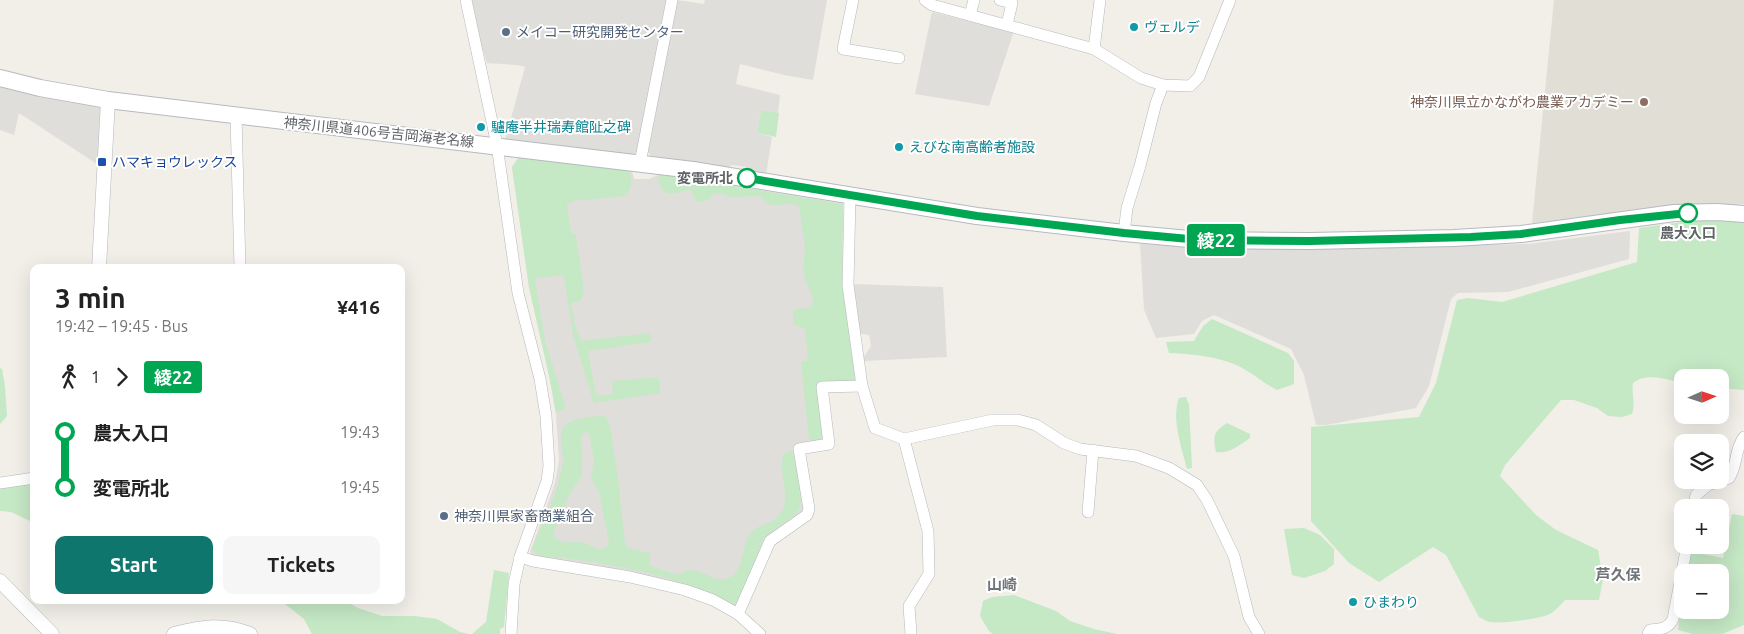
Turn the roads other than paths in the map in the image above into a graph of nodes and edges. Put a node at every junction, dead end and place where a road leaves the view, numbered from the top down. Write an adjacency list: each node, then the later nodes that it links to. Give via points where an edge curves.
1 (466, 0): 17 (street)
2 (672, 0): 18 (street)
3 (853, 0): 12 (street, via 843,49)
4 (925, 0): 9 (street)
5 (974, 0): 9 (street)
6 (1000, 0): 10 (street, via 1012,3)
7 (1100, 0): 11 (street)
8 (1230, 0): 14 (street, via 1199,77 1190,86)
9 (970, 15): 10 (street)
10 (1007, 25): 11 (street)
11 (1094, 50): 14 (street, via 1142,78)
12 (899, 58)
13 (0, 78): 15 (main road, 神奈川県道406号吉岡海老名線)
14 (1163, 85): 21 (street, via 1127,208)
15 (108, 100): 16 (main road, 神奈川県道406号吉岡海老名線); 22 (street)
16 (236, 116): 17 (main road, 神奈川県道406号吉岡海老名線); 23 (street)
17 (497, 145): 18 (main road, 神奈川県道406号吉岡海老名線); 33 (street, via 518,293 546,416 549,466 547,481)
18 (640, 163): 19 (main road, 神奈川県道406号吉岡海老名線)
19 (850, 196): 21 (main road, 神奈川県道406号吉岡海老名線, via 977,216); 24 (street, via 848,285)
20 (1744, 214): 21 (main road, 神奈川県道406号吉岡海老名線, via 1674,213 1521,234 1454,238 1200,240)
21 (1124, 233)
22 (99, 264)
23 (240, 264)
24 (862, 386): 26 (street, via 875,428); 35 (street, via 822,386 829,444 799,449 810,509 807,515 770,541)
25 (1744, 437): 30 (street, via 1738,445 1729,478 1708,485)
26 (904, 439): 27 (street, via 994,420 1018,420 1036,426 1064,444); 41 (street, via 930,545 929,574 909,606)
27 (1093, 450): 31 (street); 42 (street, via 1136,456 1170,468 1197,485 1234,556 1249,617)
28 (30, 479): 29 (street)
29 (0, 483)
30 (1695, 499)
31 (1088, 512)
32 (1685, 554): 43 (street, via 1673,619 1670,625 1650,630)
33 (520, 557): 35 (street, via 532,562 630,577 685,590); 39 (street, via 514,584)
34 (0, 581): 36 (street)
35 (738, 614): 40 (street)
36 (52, 634)
37 (174, 634): 38 (street, via 219,626)
38 (250, 634)
39 (511, 634)
40 (760, 634)
41 (912, 634)
42 (1259, 634)
43 (1648, 634)

